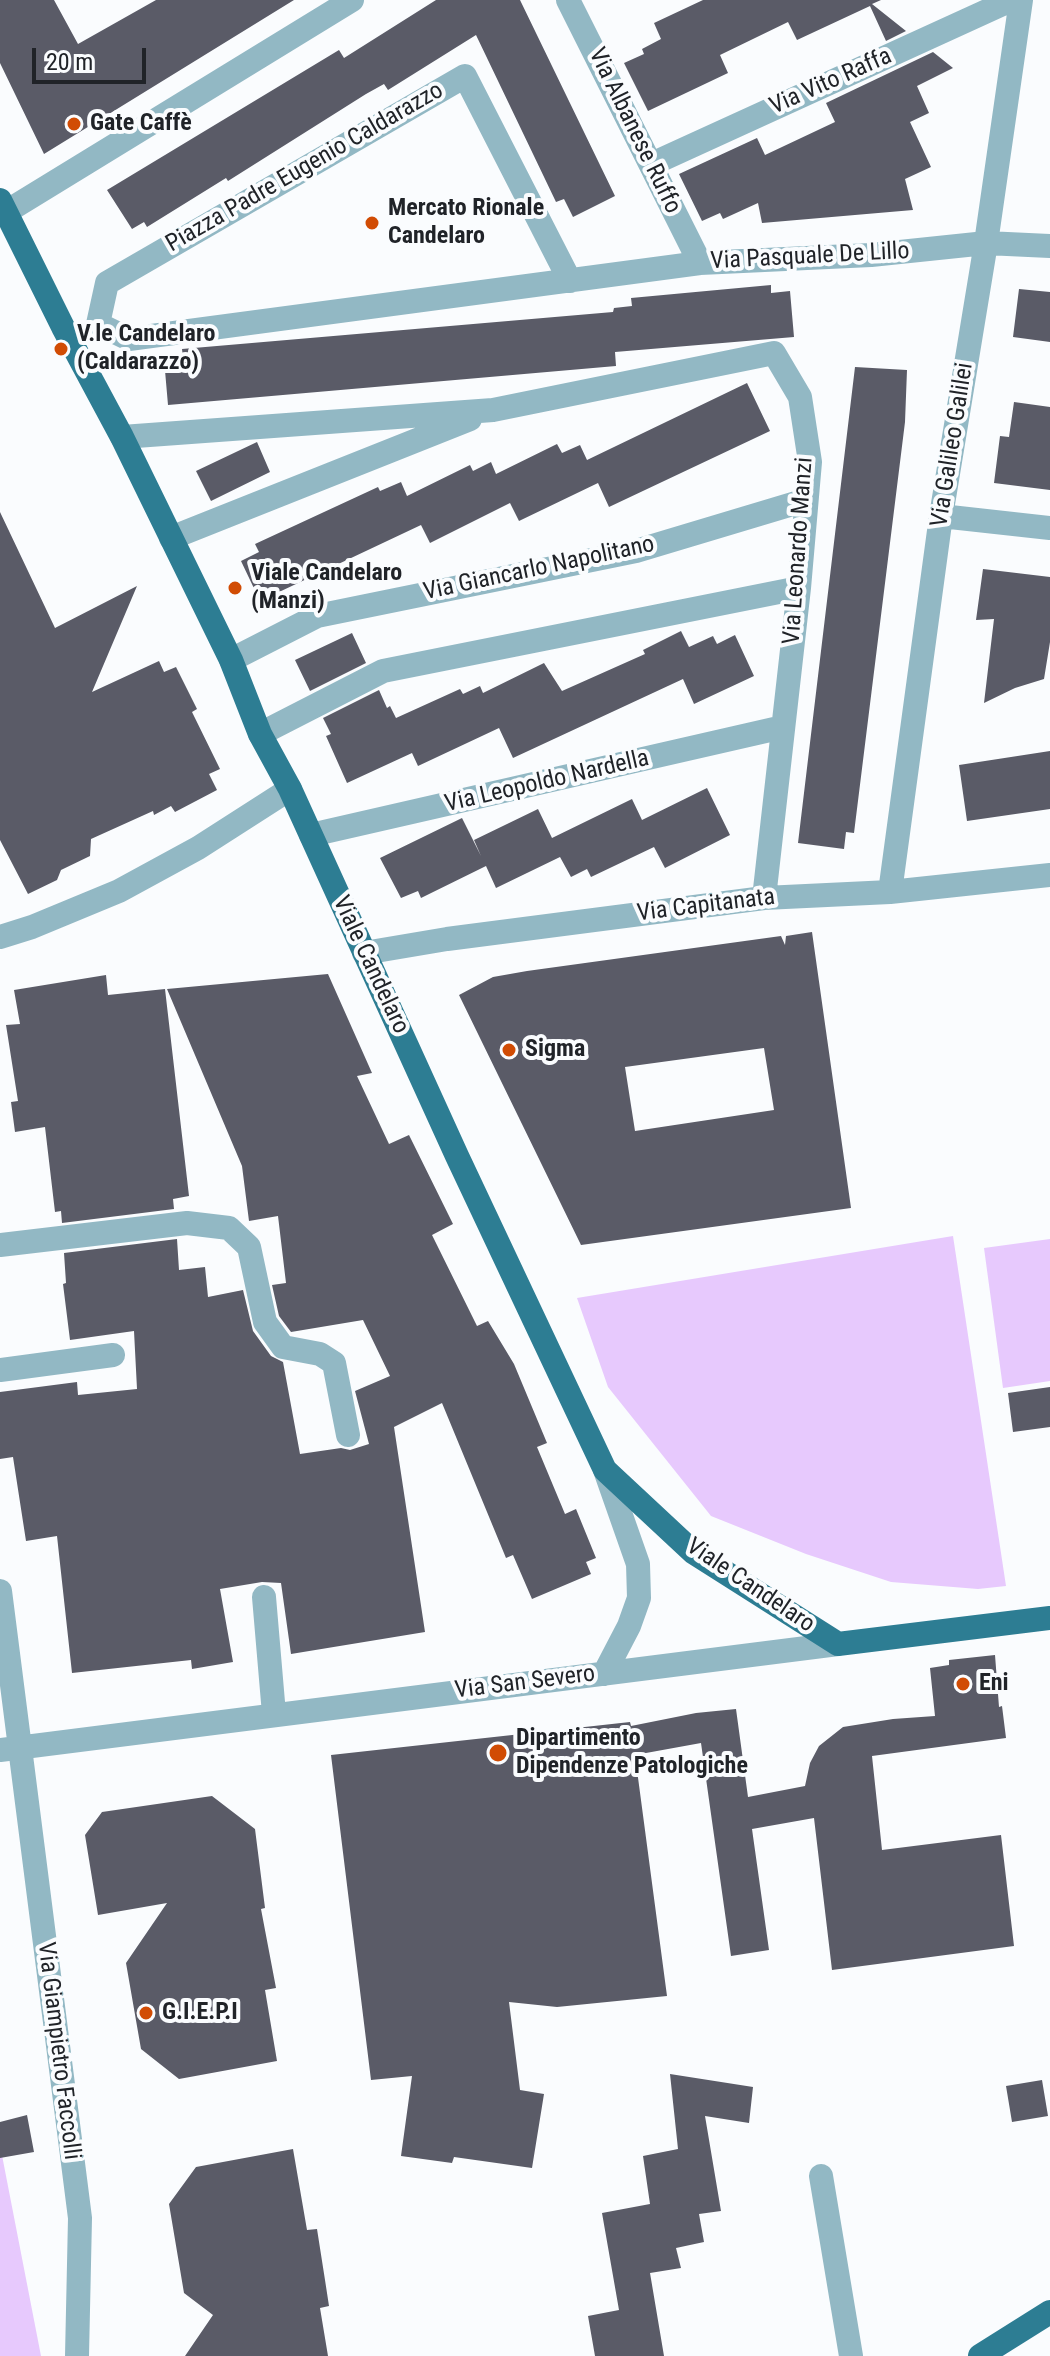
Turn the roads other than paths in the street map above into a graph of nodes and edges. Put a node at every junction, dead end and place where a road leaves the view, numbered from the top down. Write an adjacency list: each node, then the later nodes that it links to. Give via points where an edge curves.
1 (352, 0): 6 (street)
2 (568, 0): 5 (street, Via Albanese Ruffo)
3 (1011, 0): 5 (street, Via Vito Raffa)
4 (1021, 0): 7 (street, Via Galileo Galilei)
5 (652, 164): 9 (street, Via Albanese Ruffo)
6 (3, 206): 12 (main road, Viale Candelaro)
7 (986, 243): 8 (street, Via Pasquale De Lillo); 9 (street, Via Pasquale De Lillo); 16 (street, Via Galileo Galilei)
8 (1050, 246)
9 (700, 263): 10 (street, Via Pasquale De Lillo)
10 (570, 281): 11 (street, via 129,339); 11 (street, Piazza Padre Eugenio Caldarazzo, via 465,76 107,283)
11 (98, 324): 12 (street)
12 (63, 327): 14 (main road, Viale Candelaro)
13 (493, 410): 14 (street, Via Leonardo Manzi); 15 (street, Via Leonardo Manzi, via 774,353 800,397 810,462); 18 (street, Via Leonardo Manzi)
14 (122, 437): 18 (main road, Viale Candelaro)
15 (806, 500): 19 (street, Via Leonardo Manzi); 20 (street, Via Giancarlo Napolitano, via 636,551 317,616)
16 (941, 516): 17 (street); 26 (street, Via Galileo Galilei)
17 (1050, 528)
18 (171, 538): 20 (main road, Viale Candelaro)
19 (799, 588): 21 (street, Via Leonardo Manzi); 22 (street, via 383,671)
20 (231, 660): 22 (main road, Viale Candelaro)
21 (783, 727): 24 (street, Via Leopoldo Nardella); 27 (street, Via Leonardo Manzi)
22 (260, 734): 23 (main road, Viale Candelaro)
23 (290, 789): 24 (main road, Viale Candelaro); 28 (street, via 119,891)
24 (311, 835): 29 (main road, Viale Candelaro)
25 (1050, 875): 26 (street, Via Capitanata)
26 (890, 892): 27 (street, Via Capitanata)
27 (764, 898): 29 (street, Via Capitanata)
28 (0, 937)
29 (364, 953): 34 (main road, Viale Candelaro)
30 (0, 1245): 33 (street, via 187,1223 229,1228 249,1247 265,1322 283,1347 320,1354 334,1363)
31 (113, 1355): 32 (street)
32 (0, 1370)
33 (348, 1435)
34 (605, 1470): 38 (main road, Viale Candelaro, via 693,1552); 39 (street, via 638,1564 639,1598)
35 (0, 1591): 41 (street, Via Giampietro Faccolli)
36 (264, 1597): 40 (street)
37 (1050, 1618): 38 (main road, Via San Severo)
38 (838, 1644): 39 (street, Via San Severo)
39 (604, 1674): 40 (street, Via San Severo)
40 (274, 1714): 41 (street, Via San Severo)
41 (9, 1748): 44 (street, Via Giampietro Faccolli, via 80,2218)
42 (821, 2176): 45 (street)
43 (1050, 2312): 46 (main road)
44 (77, 2356)
45 (851, 2356)
46 (980, 2356)

